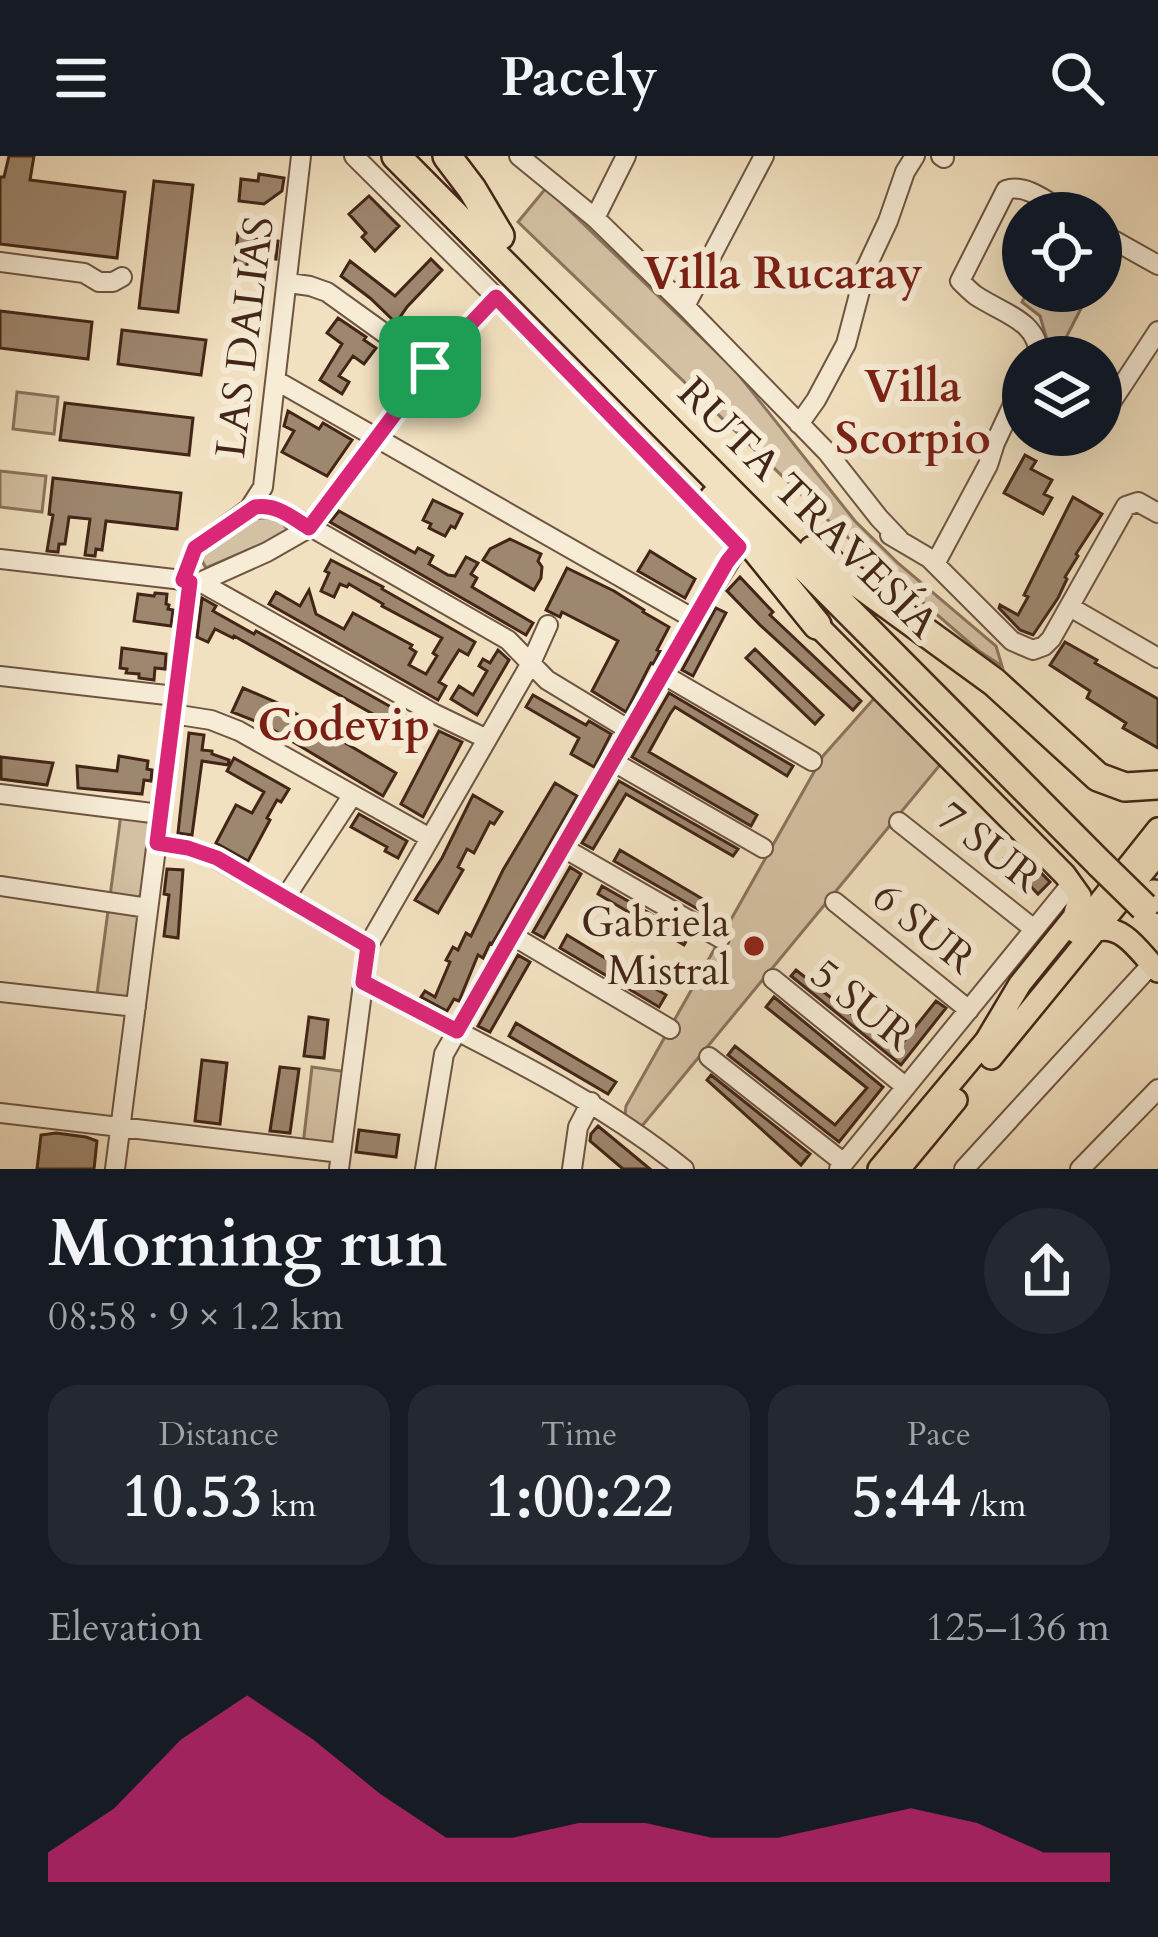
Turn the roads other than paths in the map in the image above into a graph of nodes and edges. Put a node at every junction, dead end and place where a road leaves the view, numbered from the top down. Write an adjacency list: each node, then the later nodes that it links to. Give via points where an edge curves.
1 (301, 156): 17 (street, LAS DALIAS)
2 (354, 156): 18 (street)
3 (396, 156): 24 (highway, RUTA TRAVESÍA)
4 (418, 156): 12 (highway, RUTA TRAVESÍA)
5 (447, 156): 12 (highway)
6 (519, 156): 11 (street)
7 (626, 156): 11 (street)
8 (764, 156): 19 (street)
9 (915, 156): 29 (street, via 866,268 847,344)
10 (1002, 198): 20 (street, via 960,281)
11 (595, 218): 19 (street)
12 (500, 236): 37 (highway, RUTA TRAVESÍA)
13 (1122, 245): 15 (street)
14 (0, 262): 16 (street)
15 (1158, 265)
16 (84, 273)
17 (289, 283): 25 (street, via 334,296); 26 (street, LAS DALIAS)
18 (496, 297): 25 (street); 36 (street)
19 (685, 306): 29 (street)
20 (1002, 311)
21 (1003, 312): 23 (street)
22 (1158, 331): 27 (street)
23 (1034, 336)
24 (596, 356): 44 (highway); 67 (highway, RUTA TRAVESÍA)
25 (430, 367): 30 (street)
26 (277, 380): 30 (street); 31 (street, LAS DALIAS)
27 (1122, 386)
28 (1002, 428): 39 (street)
29 (804, 430): 39 (street, via 861,513)
30 (376, 438): 35 (street); 42 (street)
31 (266, 477): 32 (street, LAS DALIAS); 33 (street)
32 (249, 509): 33 (street); 40 (street, LAS DALIAS, via 195,548)
33 (281, 510): 35 (street)
34 (1158, 513): 41 (street, via 1138,502 1126,506)
35 (309, 528): 40 (street); 46 (street, via 508,640)
36 (739, 547): 42 (street); 44 (street)
37 (813, 550): 54 (highway, via 994,682 1098,777 1125,788); 67 (highway, RUTA TRAVESÍA)
38 (0, 559): 40 (street)
39 (934, 564): 41 (street, via 1023,648 1044,646)
40 (194, 576): 49 (street); 51 (street)
41 (1070, 607): 45 (street)
42 (694, 619): 47 (street)
43 (548, 626): 46 (street)
44 (817, 626): 65 (main road)
45 (1158, 658)
46 (531, 663): 50 (street); 51 (street)
47 (664, 675): 50 (street); 53 (street)
48 (0, 676): 49 (street)
49 (174, 705): 56 (street, via 239,731); 57 (street)
50 (631, 730): 52 (street)
51 (487, 739): 60 (street)
52 (612, 760): 62 (street); 63 (street)
53 (812, 761)
54 (1158, 785)
55 (0, 794): 57 (street)
56 (352, 796): 60 (street); 68 (street)
57 (160, 814): 61 (street)
58 (898, 822): 71 (street, 7 SUR)
59 (1158, 829): 67 (main road)
60 (430, 838): 75 (street)
61 (157, 843): 68 (street, via 208,854); 70 (street)
62 (562, 847): 73 (street); 74 (street)
63 (763, 848)
64 (1158, 854): 67 (main road)
65 (1072, 883): 71 (street); 84 (main road, via 1080,896 1074,917)
66 (0, 886): 70 (street)
67 (1135, 888): 72 (main road); 84 (main road)
68 (285, 898): 75 (street)
69 (835, 902): 81 (street, 6 SUR)
70 (148, 908): 80 (street)
71 (1034, 929): 81 (street)
72 (1097, 930): 76 (main road, via 1119,931); 98 (main road)
73 (513, 936): 82 (street); 83 (street)
74 (720, 938)
75 (368, 946): 78 (street)
76 (1155, 968): 99 (street)
77 (773, 979): 86 (street, 5 SUR)
78 (363, 982): 83 (street); 91 (street)
79 (0, 992): 80 (street)
80 (136, 1007): 90 (street)
81 (969, 1010): 86 (street)
82 (670, 1029)
83 (457, 1031): 88 (street); 94 (street, via 440,1070)
84 (986, 1041): 97 (main road)
85 (709, 1057): 92 (street)
86 (906, 1087): 92 (street)
87 (1158, 1089): 100 (street)
88 (591, 1102): 95 (street); 96 (street)
89 (0, 1113): 90 (street)
90 (120, 1127): 91 (street); 93 (street)
91 (340, 1161)
92 (842, 1166)
93 (115, 1169)
94 (425, 1169)
95 (572, 1169)
96 (684, 1169)
97 (879, 1169)
98 (899, 1169)
99 (964, 1169)
100 (1080, 1169)

